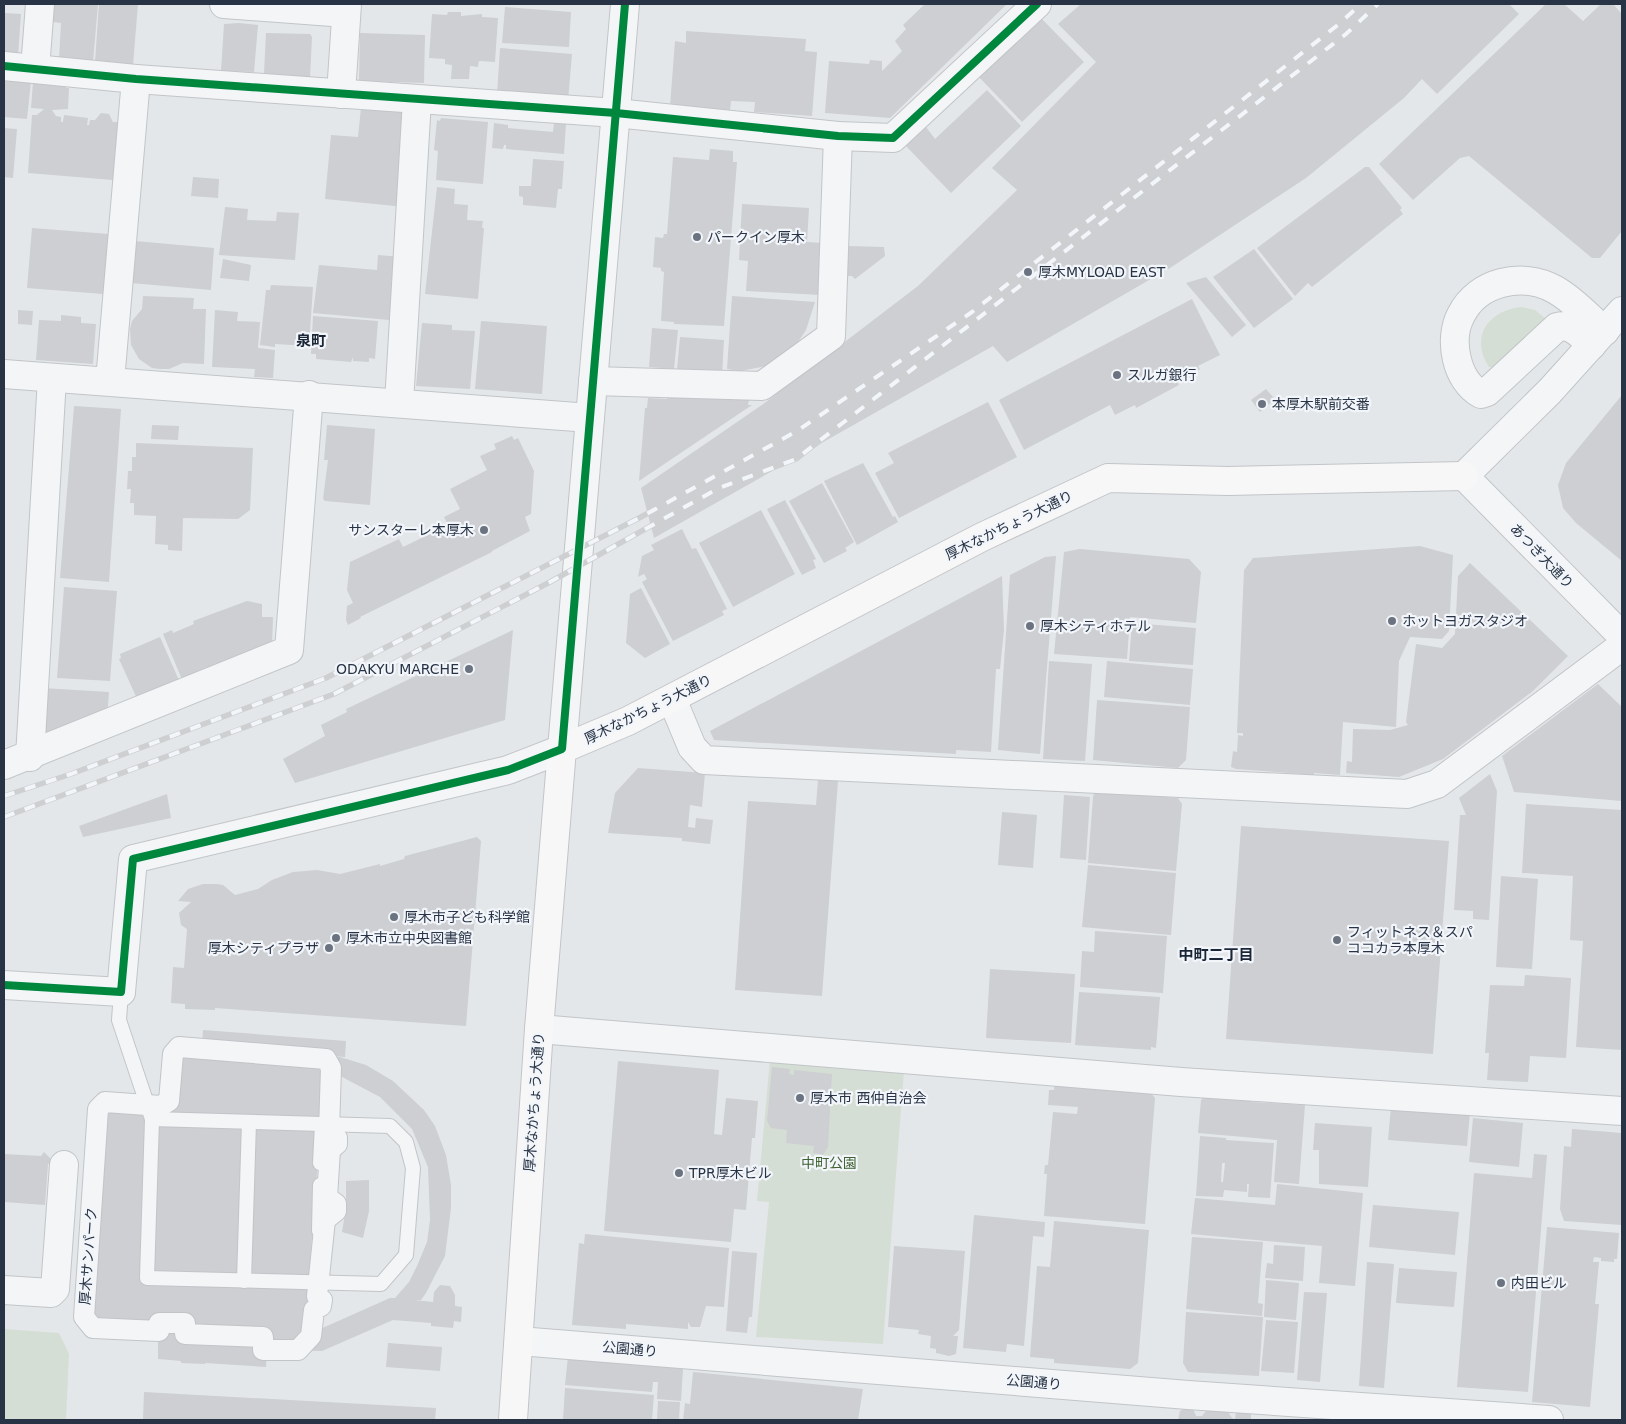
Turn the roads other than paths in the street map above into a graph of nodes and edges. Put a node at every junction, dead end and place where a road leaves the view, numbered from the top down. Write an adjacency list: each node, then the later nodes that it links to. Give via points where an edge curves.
1 (40, 4): 7 (street)
2 (224, 4): 5 (street)
3 (625, 4): 11 (street)
4 (1037, 4): 12 (street, via 893,138)
5 (346, 8): 9 (street)
6 (4, 66): 7 (street)
7 (35, 69): 8 (street)
8 (136, 79): 9 (street); 16 (street)
9 (341, 94): 10 (street)
10 (418, 100): 11 (street); 19 (street)
11 (616, 114): 12 (street); 17 (street)
12 (838, 136): 17 (street, via 831,336 762,386)
13 (1606, 329): 13 (street, via 1557,327 1481,394 1465,380 1457,361 1456,337 1460,316 1474,297 1495,284 1518,280 1540,283 1556,290); 21 (street, via 1550,391)
14 (4, 374): 15 (street)
15 (52, 378): 16 (street); 26 (street)
16 (110, 381): 18 (street)
17 (593, 381): 20 (street)
18 (309, 395): 19 (street); 26 (street, via 289,650)
19 (399, 404): 20 (street)
20 (590, 418): 25 (street)
21 (1464, 476): 22 (street, あつぎ大通り); 24 (main road, 厚木なかちょう大通り, via 1228,481 1108,478 982,537)
22 (1622, 636)
23 (1622, 646): 24 (street, via 1437,784 1407,794 704,760 692,747)
24 (672, 699): 25 (main road, 厚木なかちょう大通り)
25 (562, 749): 29 (street, via 508,770 133,859); 30 (main road, 厚木なかちょう大通り)
26 (30, 757): 27 (street)
27 (4, 766)
28 (4, 985): 29 (street)
29 (121, 992): 32 (lane, via 119,1020)
30 (539, 1029): 31 (street, via 1181,1082); 39 (main road, 厚木なかちょう大通り)
31 (1622, 1111)
32 (150, 1112): 33 (lane); 34 (street, 厚木サンパーク, via 169,1101 173,1054 179,1047 326,1059 331,1068); 36 (lane, via 147,1278); 37 (street, 厚木サンパーク, via 105,1102 98,1110 84,1317 93,1328 158,1332 158,1323 185,1323 185,1334 263,1337 263,1350 298,1350 311,1336 314,1310 321,1306 322,1300 317,1296)
33 (249, 1122): 34 (lane); 36 (lane)
34 (325, 1124): 37 (street, 厚木サンパーク, via 337,1138 337,1144 330,1150 327,1197 336,1204 336,1211 325,1220); 37 (lane, via 390,1126 406,1142 413,1168 406,1255 381,1284)
35 (64, 1165): 38 (street, via 56,1289 51,1293)
36 (244, 1280): 37 (lane)
37 (319, 1283)
38 (4, 1290)
39 (519, 1342): 40 (main road, 厚木なかちょう大通り); 41 (street, 公園通り, via 1198,1396)
40 (513, 1420)
41 (1549, 1420)

